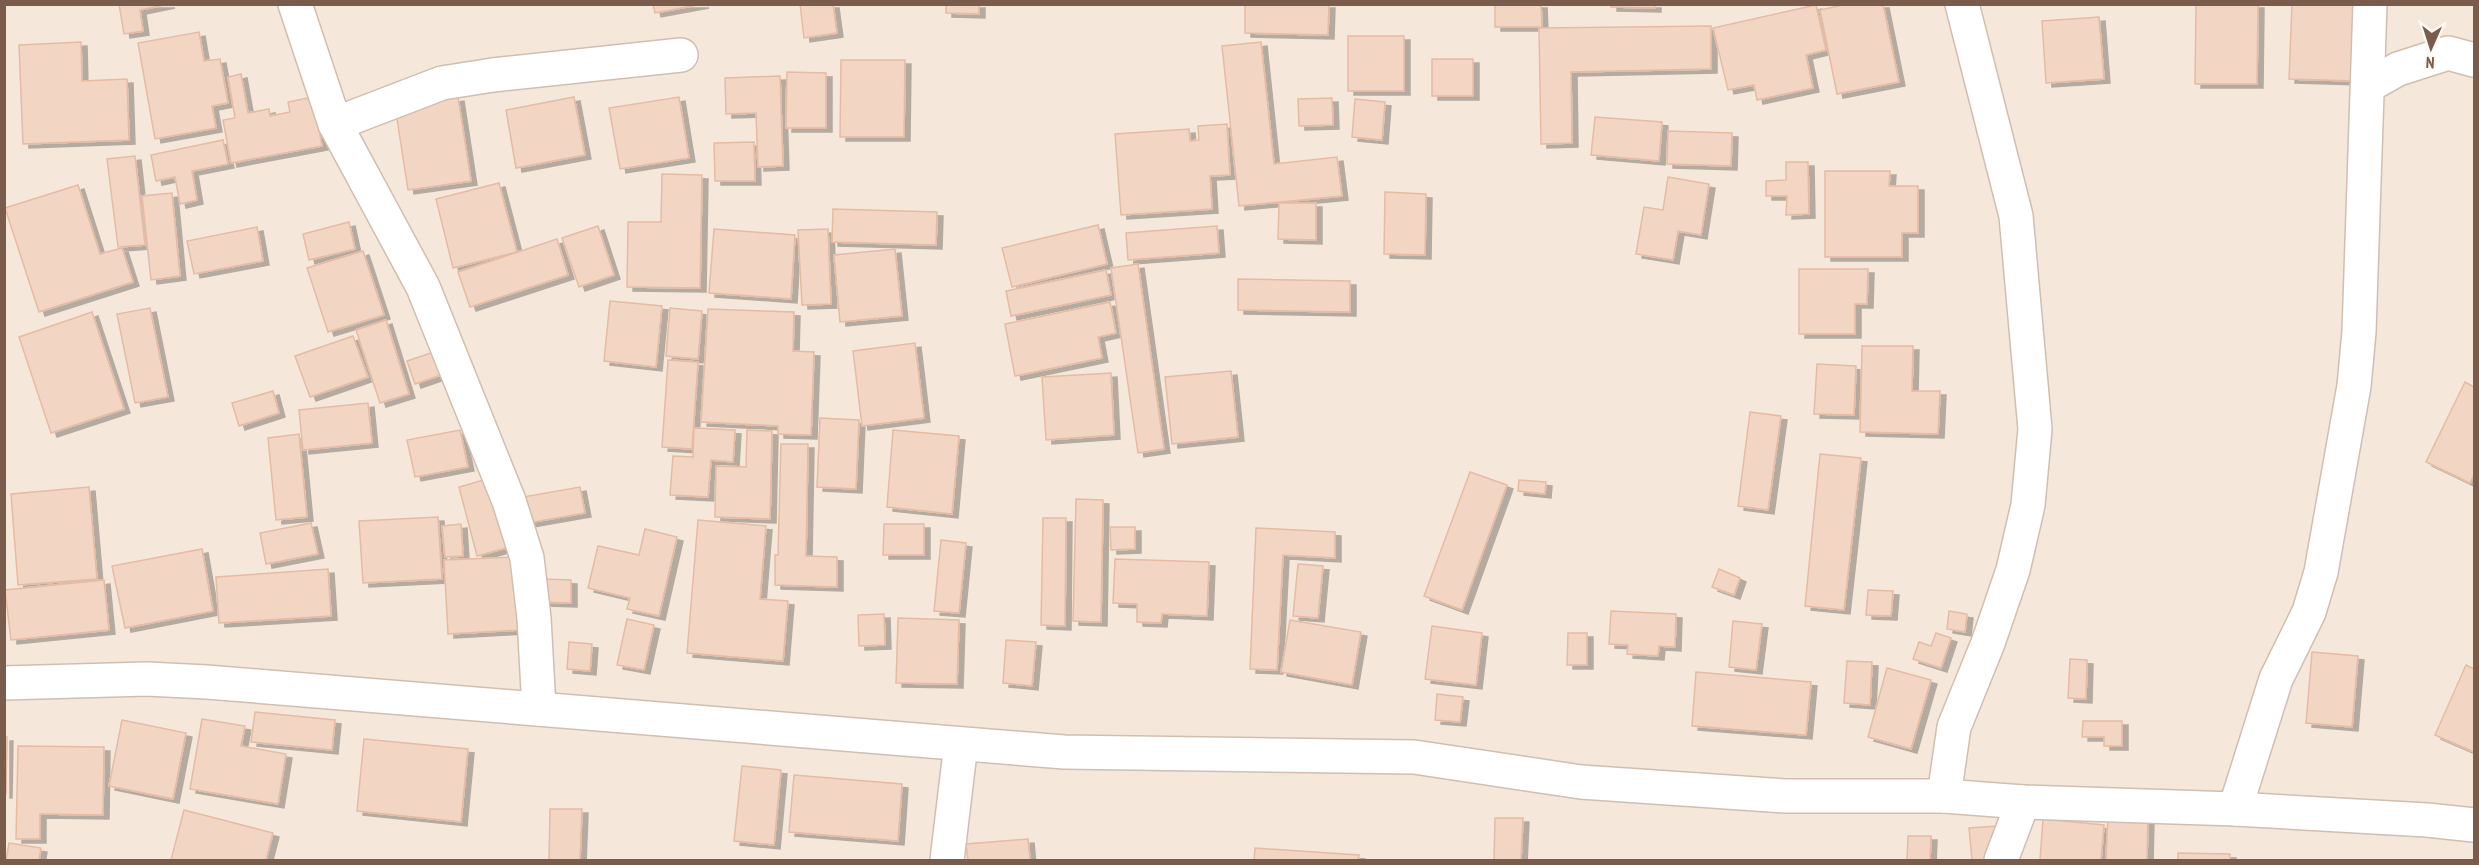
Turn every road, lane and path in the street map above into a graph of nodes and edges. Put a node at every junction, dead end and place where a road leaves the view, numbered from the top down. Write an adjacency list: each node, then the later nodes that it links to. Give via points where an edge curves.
1 (296, 4): 7 (street)
2 (1962, 4): 11 (street, via 2016,216 2035,429 2028,505 2018,548 1988,643 1954,727)
3 (2370, 4): 6 (street)
4 (681, 55): 7 (street, via 442,84)
5 (2475, 60): 6 (street, via 2448,52 2398,69)
6 (2368, 86): 13 (street, via 2360,333 2321,572 2309,612 2276,679)
7 (335, 124): 9 (street, via 423,287 509,501 527,558)
8 (4, 683): 9 (street, via 147,679)
9 (539, 709): 10 (street)
10 (961, 744): 11 (street, via 1064,752 1414,758 1581,782 1785,795); 15 (street)
11 (1944, 796): 12 (street)
12 (2023, 802): 13 (street); 16 (street)
13 (2235, 809): 14 (street)
14 (2475, 825)
15 (947, 861)
16 (2001, 861)

